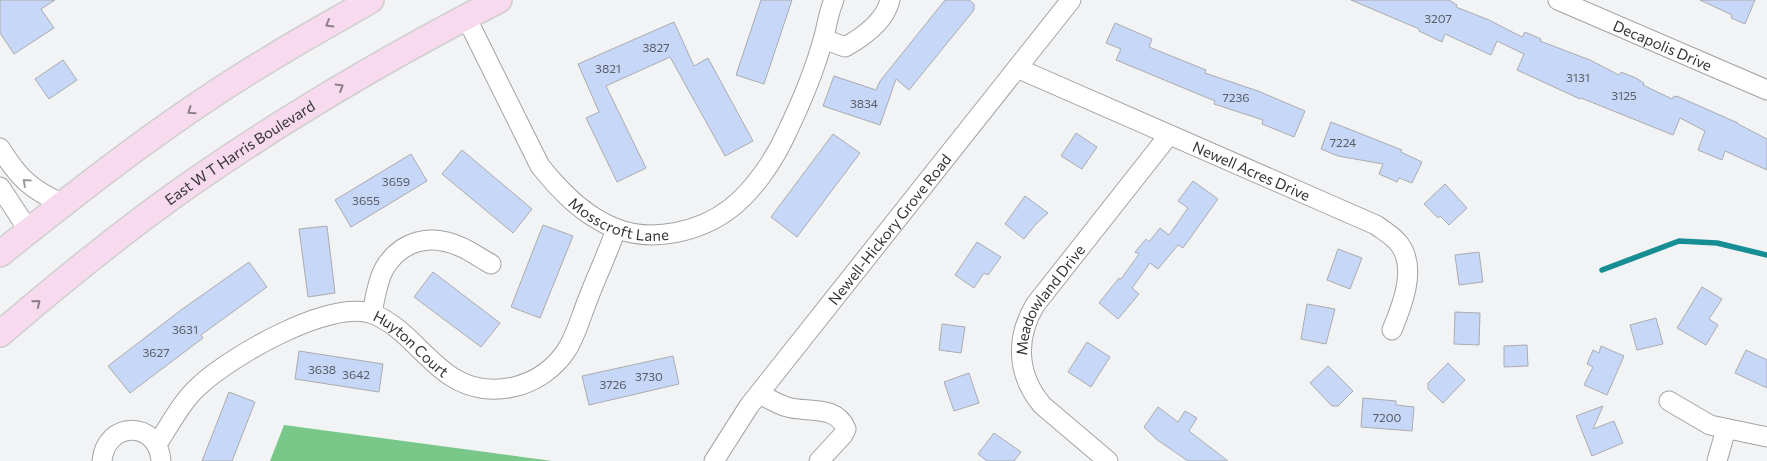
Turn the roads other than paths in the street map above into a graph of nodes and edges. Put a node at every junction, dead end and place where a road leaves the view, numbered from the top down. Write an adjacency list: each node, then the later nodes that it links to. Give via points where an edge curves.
1 (371, 0): 14 (main road, one-way to 14, via 272,57 200,104)
2 (498, 0): 7 (main road, East W T Harris Boulevard)
3 (834, 0): 8 (street, Mosscroft Lane)
4 (890, 0): 8 (street, via 888,8 864,37 845,47)
5 (1071, 0): 9 (street, Newell-Hickory Grove Road)
6 (1558, 0): 10 (street, Decapolis Drive)
7 (466, 17): 15 (street, Mosscroft Lane, via 540,166 571,200); 21 (main road, East W T Harris Boulevard, one-way to 7, via 109,245 211,170 334,90)
8 (824, 39): 15 (street, Mosscroft Lane, via 787,133 757,180 731,208 711,220 671,234 644,234)
9 (1017, 68): 11 (street, Newell Acres Drive); 22 (street, Newell-Hickory Grove Road)
10 (1767, 90)
11 (1169, 135): 20 (street, Newell Acres Drive, via 1376,225 1387,233 1402,248 1407,269 1402,307); 30 (street, Meadowland Drive, via 1035,305 1021,342 1021,363 1033,394)
12 (0, 148): 14 (street, one-way to 12, via 38,193 16,172)
13 (0, 187): 16 (street)
14 (63, 204): 16 (main road)
15 (616, 228): 19 (street, Huyton Court, via 566,351 543,374 510,388 487,390 454,378 437,367 390,323)
16 (29, 231): 17 (main road)
17 (0, 254)
18 (491, 264): 19 (street, via 461,246 441,240 408,244 384,270)
19 (372, 313): 26 (street, Huyton Court, via 355,310 306,321 240,358 199,386)
20 (1392, 330)
21 (0, 334)
22 (759, 394): 28 (street, Newell-Hickory Grove Road); 29 (street, via 786,407 823,410 843,424 846,429 843,435)
23 (1669, 401): 24 (street, via 1710,425)
24 (1726, 429): 25 (street); 31 (street)
25 (1767, 436)
26 (159, 452): 27 (street, Huyton Court, via 142,432 122,432 107,443)
27 (102, 461)
28 (714, 461)
29 (819, 461)
30 (1108, 461)
31 (1718, 461)

